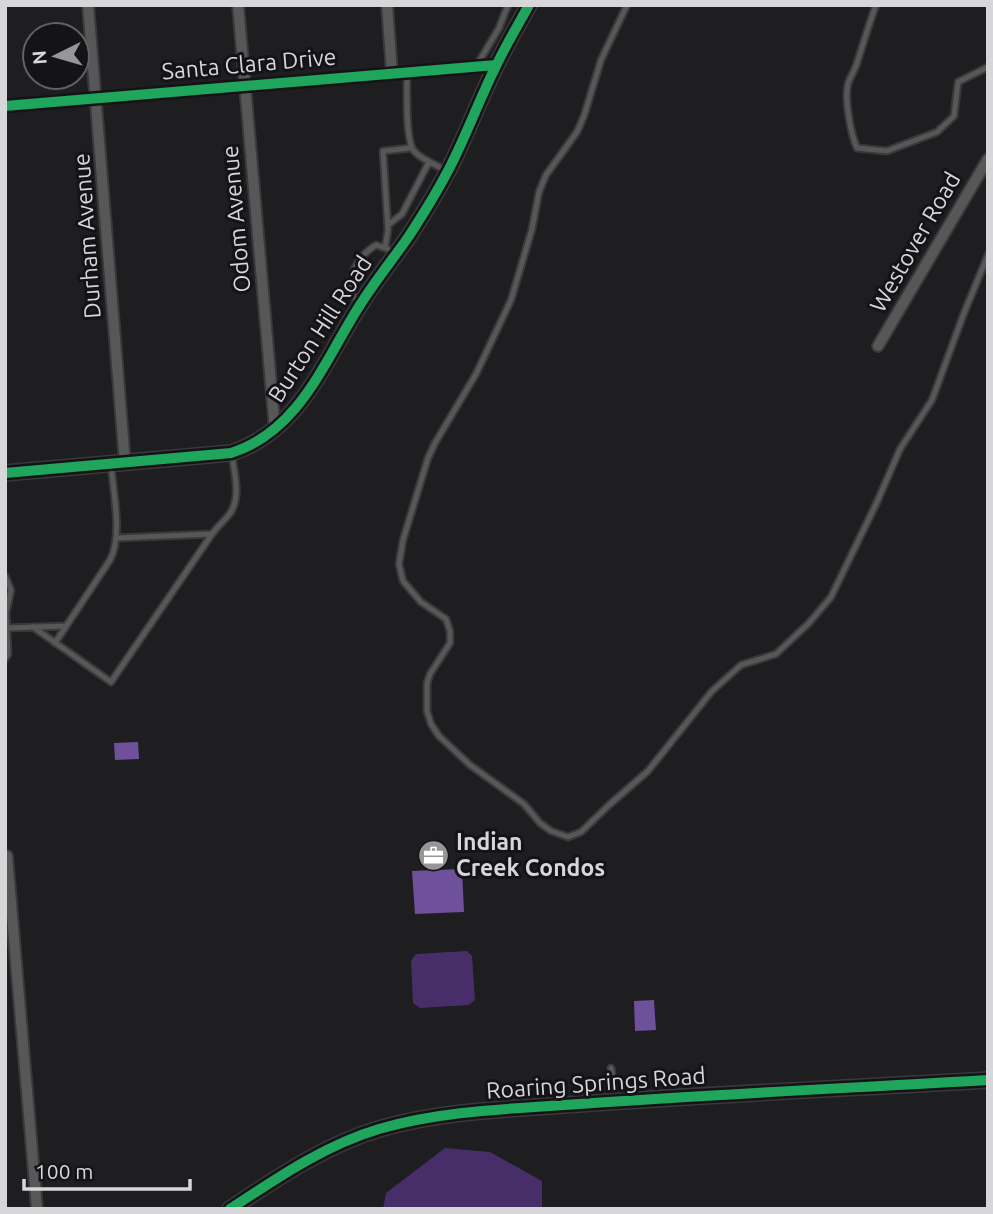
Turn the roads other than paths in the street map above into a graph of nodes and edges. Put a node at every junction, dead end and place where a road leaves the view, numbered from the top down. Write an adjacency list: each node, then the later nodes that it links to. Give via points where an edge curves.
1 (88, 5): 14 (street, Durham Avenue)
2 (239, 5): 13 (street, Odom Avenue)
3 (387, 5): 12 (street)
4 (508, 5): 9 (lane)
5 (529, 5): 8 (street, Burton Hill Road)
6 (627, 5): 22 (lane, via 601,60 577,132 539,192 510,300 476,374 428,458 399,564 403,580 421,602 446,619 450,631 450,643 427,683 431,724 470,765 524,804 551,831 568,837 581,832 648,771 736,668 776,654 827,604 900,449 932,400)
7 (876, 5): 10 (lane, via 848,85 857,149 887,151 937,132 954,116 958,82)
8 (496, 65): 9 (street, Santa Clara Drive); 19 (street, Burton Hill Road)
9 (476, 66): 11 (street, Santa Clara Drive)
10 (988, 67)
11 (407, 72): 12 (street, Santa Clara Drive); 16 (lane)
12 (392, 74): 13 (street, Santa Clara Drive)
13 (245, 86): 14 (street, Santa Clara Drive); 25 (street, Odom Avenue)
14 (97, 98): 15 (street, Santa Clara Drive); 27 (street, Durham Avenue)
15 (5, 106)
16 (411, 148): 18 (lane); 20 (lane, via 383,151)
17 (988, 159): 24 (street, Westover Road)
18 (429, 162): 19 (lane); 20 (lane, via 402,214)
19 (447, 171): 21 (street, Burton Hill Road, via 410,235)
20 (388, 225): 21 (lane)
21 (390, 252): 23 (street, Burton Hill Road); 23 (lane, via 376,245 360,259 351,279 352,294)
22 (988, 255)
23 (360, 304): 25 (street, Burton Hill Road, via 308,391)
24 (878, 346)
25 (275, 430): 26 (street, Burton Hill Road)
26 (231, 453): 27 (street, Burton Hill Road); 29 (lane, via 235,502)
27 (118, 463): 28 (street, Burton Hill Road); 30 (lane)
28 (5, 473)
29 (212, 534): 30 (lane); 35 (lane, via 111,682)
30 (116, 538): 32 (lane, via 110,560)
31 (5, 576): 34 (lane, via 11,590)
32 (66, 626): 33 (lane); 35 (lane)
33 (33, 627): 34 (lane); 35 (lane)
34 (7, 628): 36 (lane)
35 (55, 643)
36 (5, 659)
37 (7, 856): 38 (street)
38 (10, 972): 40 (street)
39 (988, 1080): 41 (street, Roaring Springs Road, via 616,1101 417,1120 342,1142)
40 (37, 1209)
41 (230, 1209)

